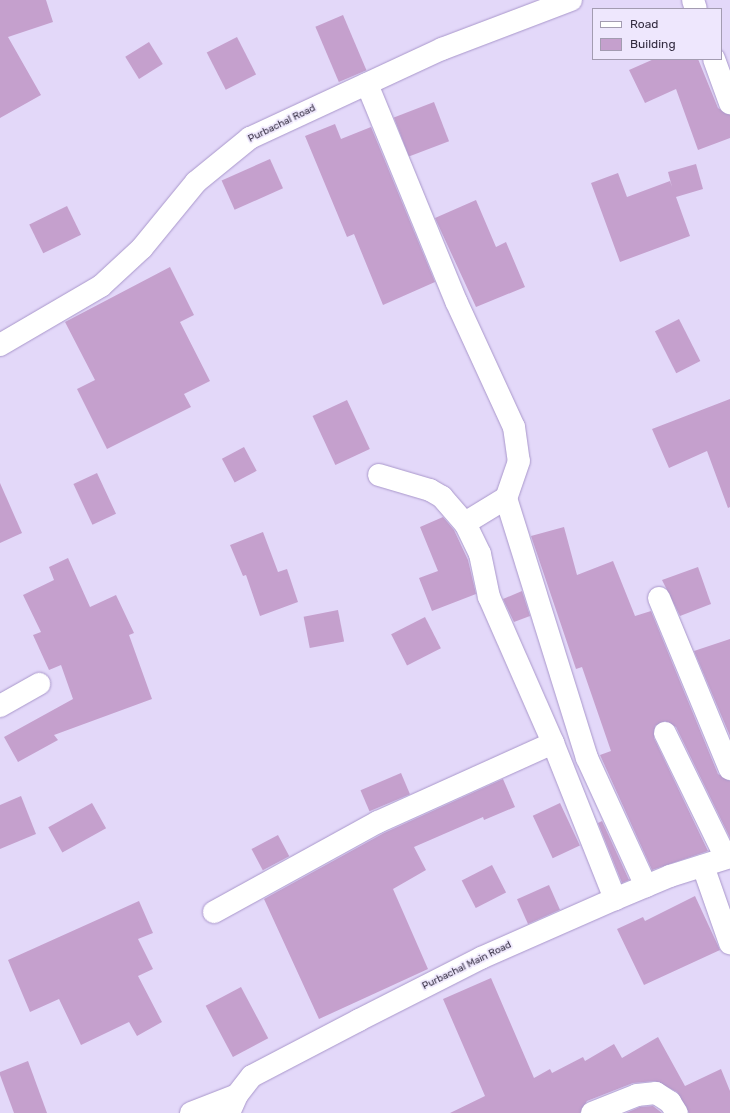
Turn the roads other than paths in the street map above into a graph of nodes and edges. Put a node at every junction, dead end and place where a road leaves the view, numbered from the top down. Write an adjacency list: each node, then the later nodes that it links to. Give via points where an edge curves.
1 (565, 1): 3 (street, Purbachal Road, via 442,49)
2 (714, 60): 4 (street)
3 (367, 84): 5 (street, Purbachal Road, via 250,138 232,150 196,182 142,248 101,286); 7 (street, via 456,301 514,427 519,461)
4 (730, 103)
5 (0, 345)
6 (379, 475): 8 (street, via 430,490 442,497)
7 (506, 498): 8 (street); 17 (street, via 587,758)
8 (465, 523): 13 (street, via 480,554 489,597)
9 (659, 598): 14 (street)
10 (39, 684): 11 (street)
11 (0, 706)
12 (665, 733): 15 (street)
13 (554, 743): 18 (street); 19 (street, via 378,822)
14 (730, 769)
15 (728, 858): 16 (street, Purbachal Main Road)
16 (703, 866): 17 (street, Purbachal Main Road); 20 (street)
17 (646, 886): 18 (street, Purbachal Main Road)
18 (615, 899): 21 (street, Purbachal Main Road, via 481,958 252,1076)
19 (214, 912)
20 (730, 943)
21 (233, 1104): 22 (street)
22 (191, 1113)
23 (592, 1113): 24 (street, via 637,1095 656,1093 670,1102)
24 (677, 1113)

